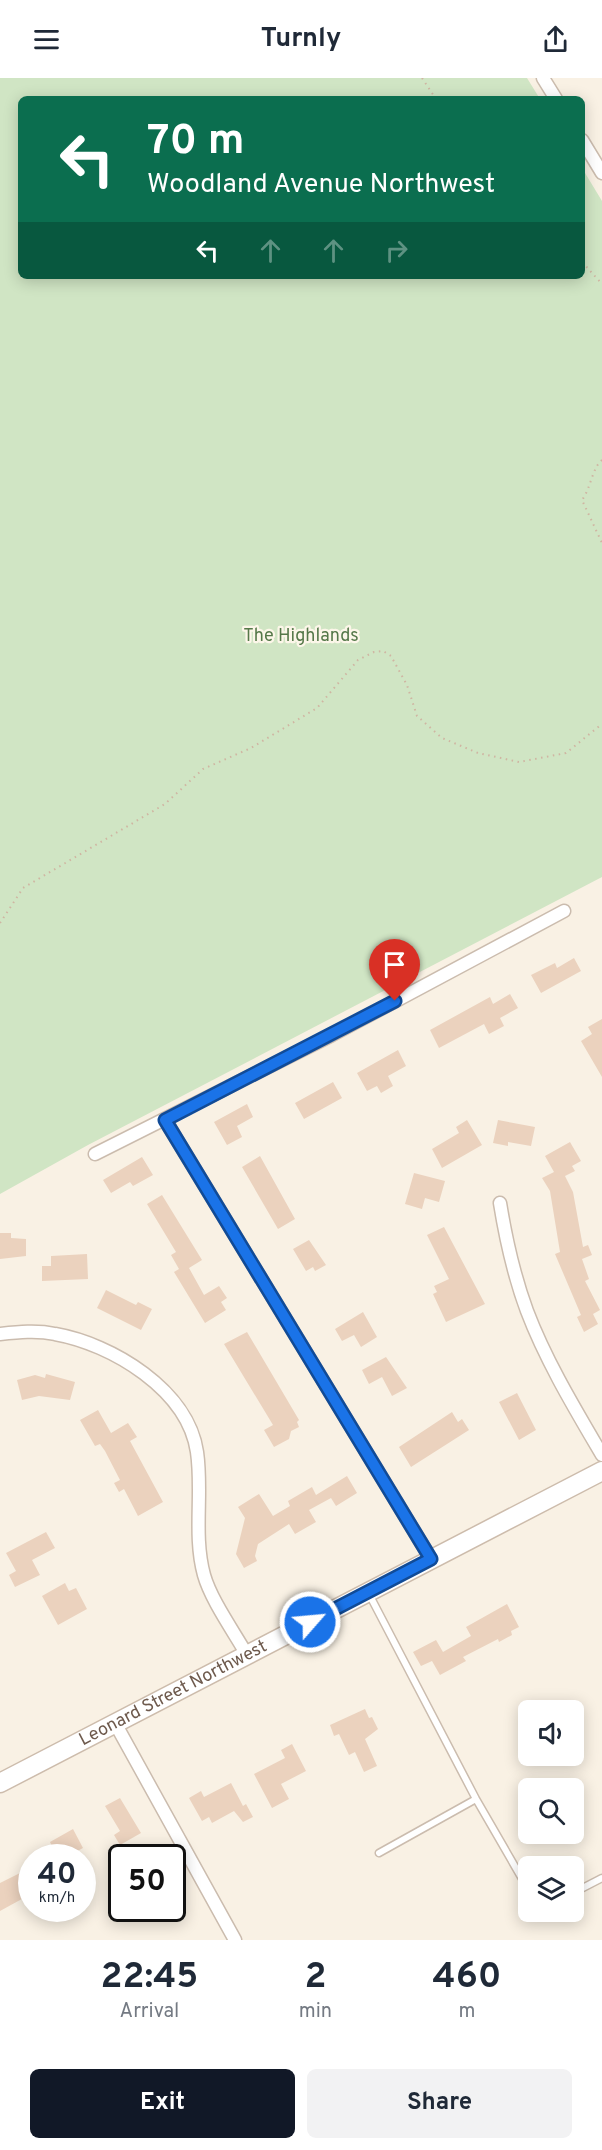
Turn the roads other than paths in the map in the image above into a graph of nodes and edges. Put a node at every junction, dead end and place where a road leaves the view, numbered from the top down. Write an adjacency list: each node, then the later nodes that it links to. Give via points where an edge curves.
1 (543, 78): 2 (street)
2 (554, 96)
3 (585, 145): 4 (street)
4 (602, 173)
5 (564, 911): 6 (street)
6 (165, 1120): 7 (street); 12 (street)
7 (94, 1154)
8 (500, 1203): 10 (street, via 526,1310)
9 (0, 1334): 14 (street, via 52,1333 88,1344 133,1365 162,1387 185,1417 197,1450 199,1543 204,1578)
10 (602, 1455)
11 (602, 1470): 12 (main road, Leonard Street Northwest)
12 (431, 1559): 13 (main road, Leonard Street Northwest)
13 (368, 1592): 14 (main road, Leonard Street Northwest); 17 (lane)
14 (247, 1655): 15 (main road, Leonard Street Northwest)
15 (115, 1723): 16 (main road, Leonard Street Northwest); 22 (street)
16 (0, 1783)
17 (476, 1799): 18 (lane); 19 (lane)
18 (379, 1853)
19 (518, 1872)
20 (602, 1878): 21 (lane)
21 (584, 1887)
22 (235, 1940)

